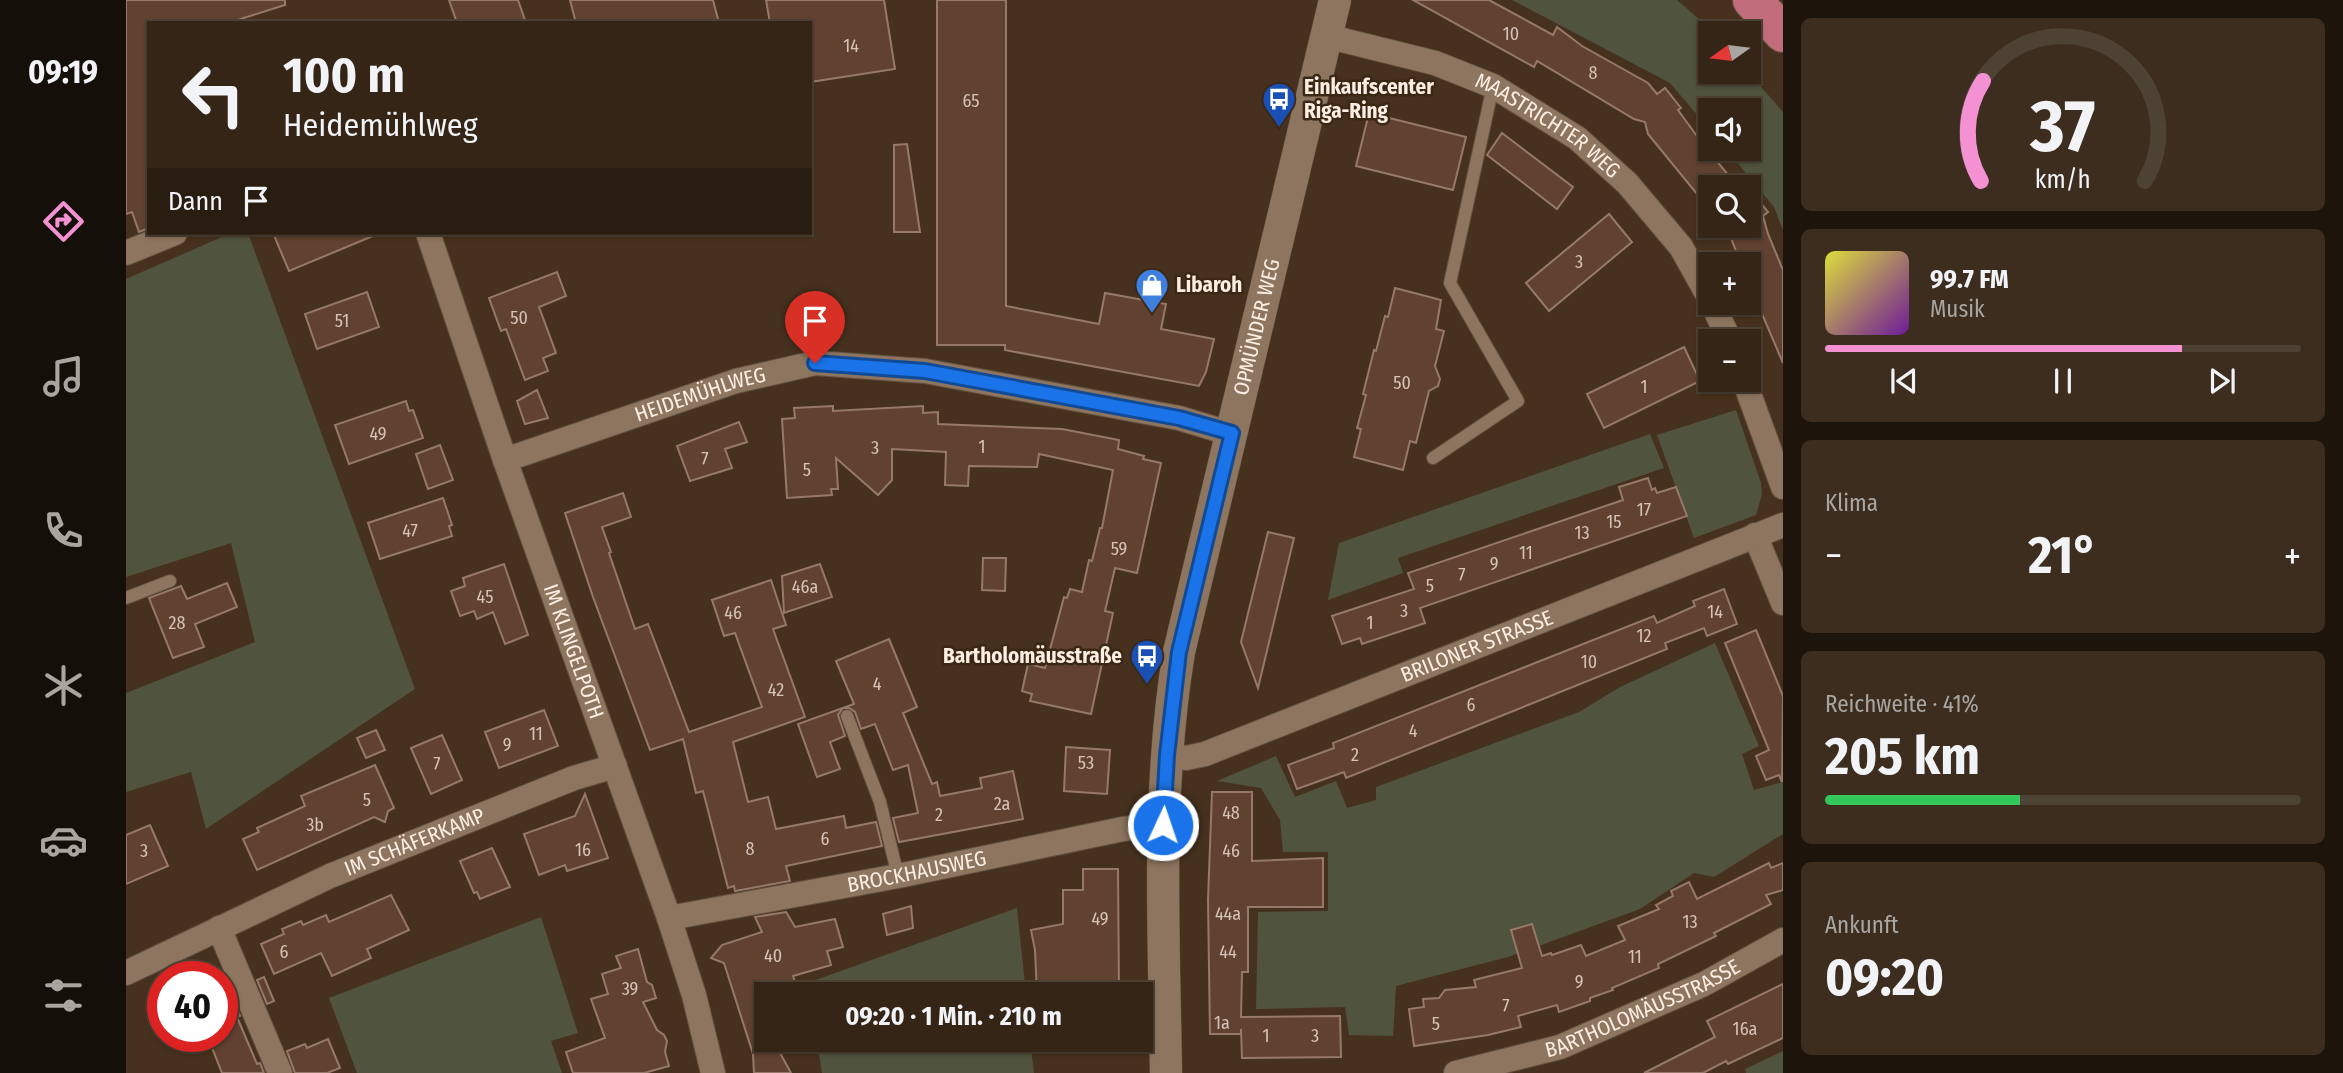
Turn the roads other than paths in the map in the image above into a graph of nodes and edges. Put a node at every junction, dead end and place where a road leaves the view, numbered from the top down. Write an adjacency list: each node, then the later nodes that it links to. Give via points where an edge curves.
1 (1335, 0): 4 (street, OPMÜNDER WEG)
2 (1752, 0): 3 (main road)
3 (1783, 33)
4 (1326, 36): 5 (street, MAASTRICHTER WEG, via 1435,63); 11 (street, OPMÜNDER WEG)
5 (1493, 86): 9 (street, MAASTRICHTER WEG, via 1577,138 1627,183 1681,247); 12 (lane, via 1450,283 1518,401)
6 (170, 235): 8 (street)
7 (429, 235): 13 (street, IM KLINGELPOTH)
8 (126, 253)
9 (1698, 278)
10 (1748, 392): 14 (street)
11 (1232, 433): 13 (street, HEIDEMÜHLWEG, via 1179,418 925,371 815,363 736,381); 21 (street, OPMÜNDER WEG, via 1179,652)
12 (1433, 458)
13 (505, 460): 22 (street, IM KLINGELPOTH)
14 (1783, 486)
15 (1783, 525): 16 (street, BRILONER STRASSE)
16 (1755, 535): 19 (street); 21 (street, BRILONER STRASSE, via 1205,754)
17 (170, 581): 18 (lane)
18 (126, 598)
19 (1783, 603)
20 (847, 716): 24 (lane, via 880,802)
21 (1167, 755): 23 (street, OPMÜNDER WEG)
22 (615, 766): 25 (street, IM KLINGELPOTH); 26 (street, IM SCHÄFERKAMP, via 574,778 343,871)
23 (1163, 825): 24 (street, BROCKHAUSWEG, via 1123,829); 31 (street, OPMÜNDER WEG)
24 (898, 876): 25 (street, BROCKHAUSWEG)
25 (669, 918): 30 (street, IM KLINGELPOTH)
26 (219, 928): 28 (street, IM SCHÄFERKAMP); 29 (street)
27 (1783, 940): 32 (street, BARTHOLOMÄUSSTRASSE, via 1704,984 1560,1047)
28 (126, 973)
29 (280, 1073)
30 (713, 1073)
31 (1166, 1073)
32 (1456, 1073)

